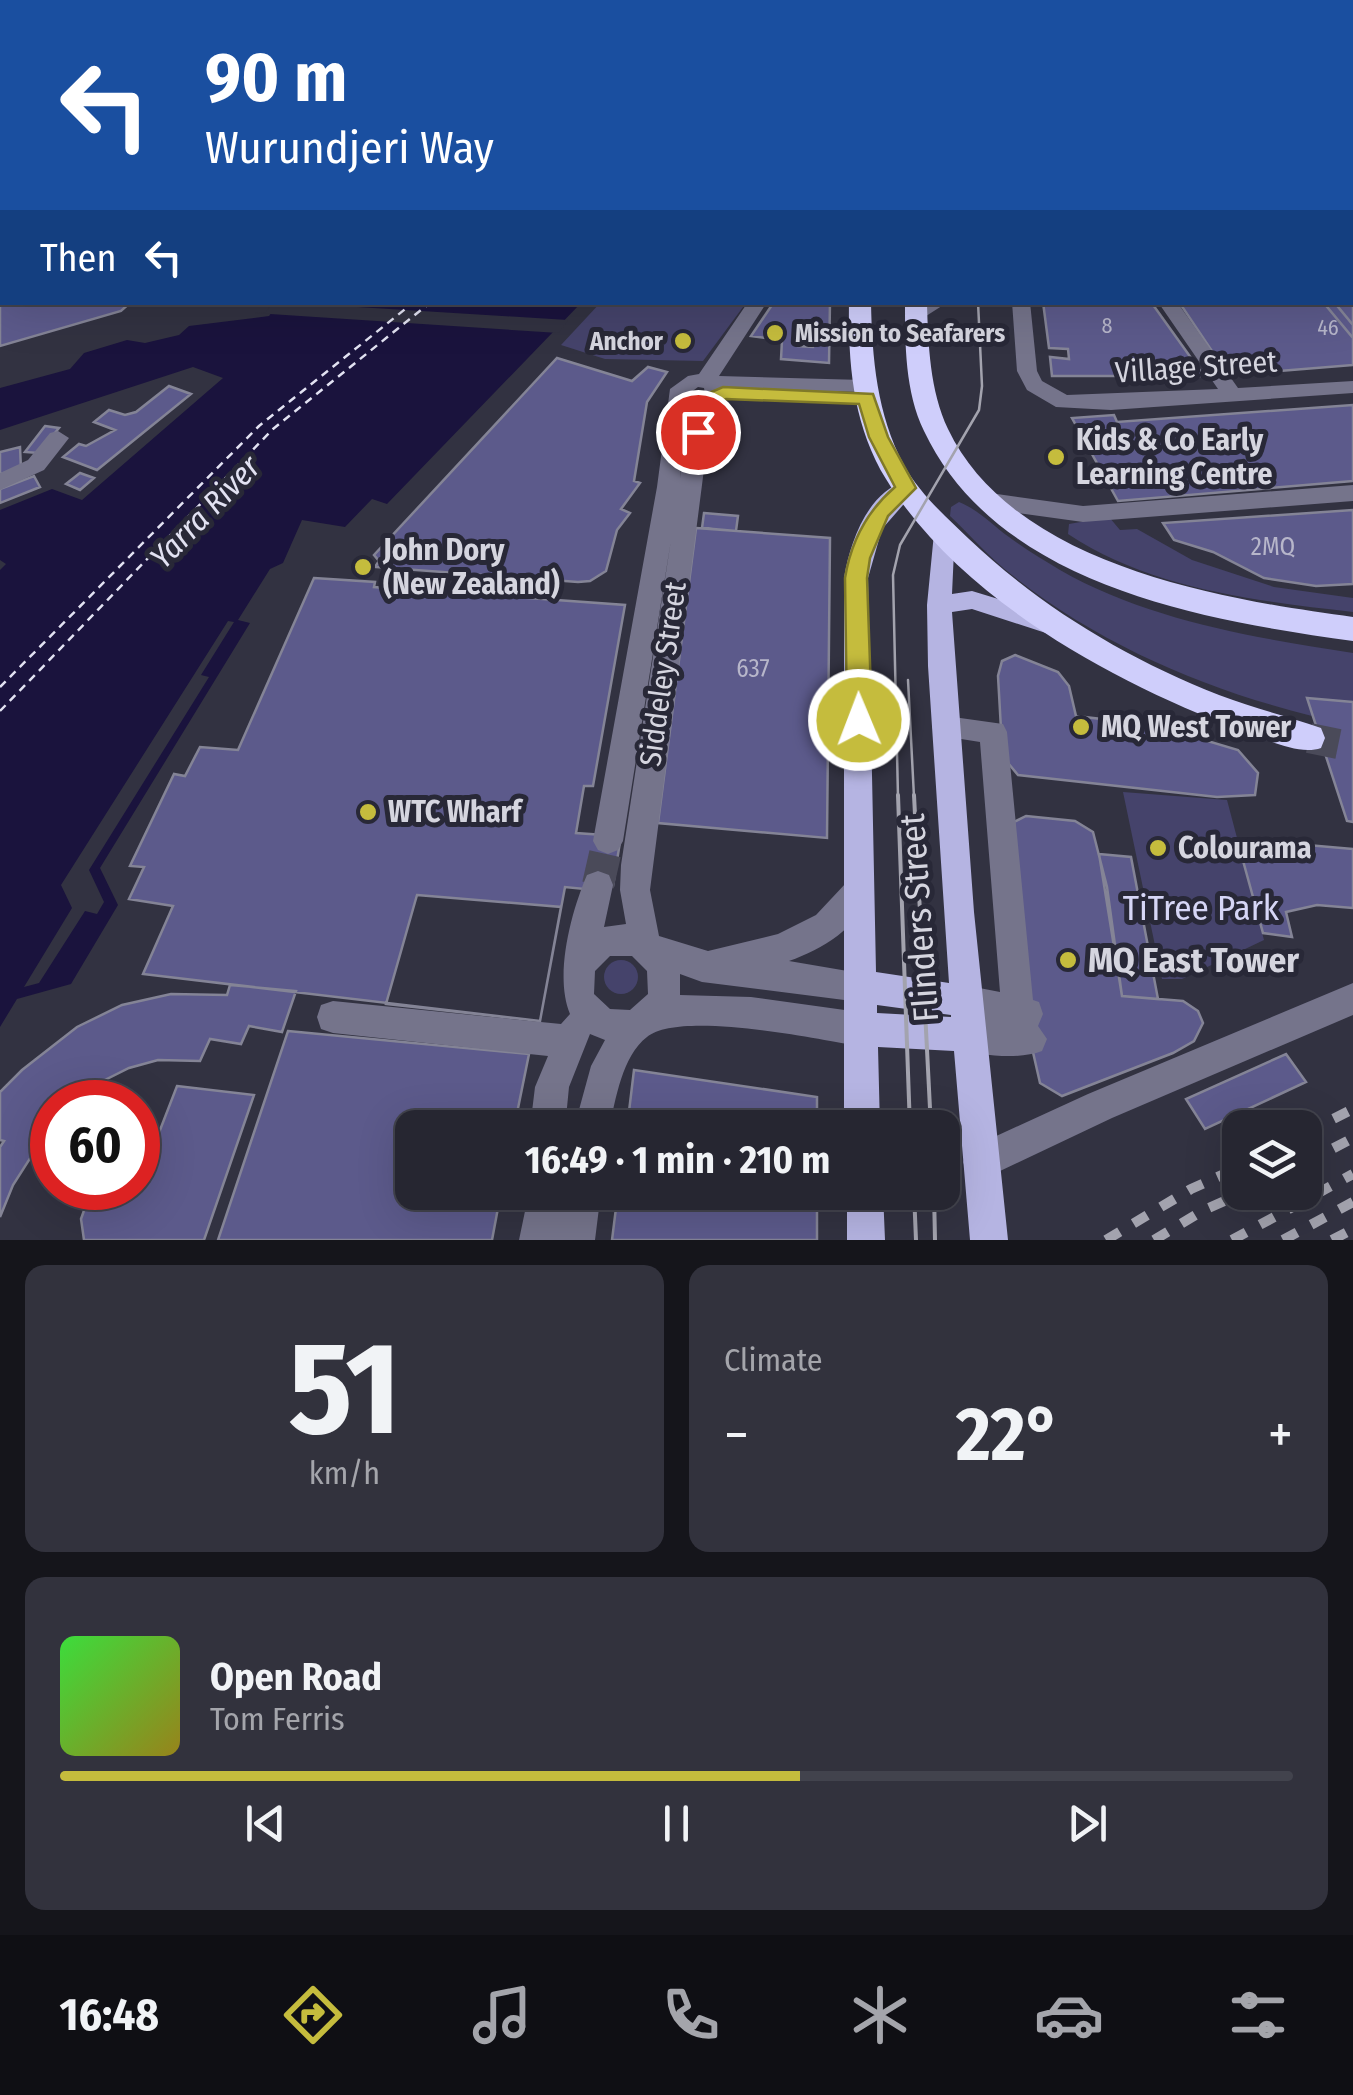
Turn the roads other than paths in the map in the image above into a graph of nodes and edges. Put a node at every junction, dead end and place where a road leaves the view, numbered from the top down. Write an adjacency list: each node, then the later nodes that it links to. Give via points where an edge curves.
1 (756, 305): 7 (street, via 719,356)
2 (860, 305): 8 (highway)
3 (1022, 305): 9 (street, Village Street, via 1027,371 1034,386 1062,402)
4 (1168, 305): 9 (street)
5 (924, 306): 11 (highway, via 920,371 936,430)
6 (1353, 386): 9 (street, Village Street)
7 (703, 392): 8 (street); 13 (street, Siddeley Street)
8 (864, 392): 14 (highway)
9 (1232, 396)
10 (58, 438): 12 (street, via 36,466)
11 (954, 462): 14 (highway); 16 (highway); 17 (highway)
12 (0, 482)
13 (678, 488): 23 (street, Siddeley Street); 26 (street, Siddeley Street, via 635,875)
14 (906, 488): 17 (highway); 25 (main road, Flinders Street, via 879,512 857,569)
15 (1353, 493): 16 (street, via 1083,514)
16 (990, 501): 20 (highway, via 1064,552 1133,582 1275,620)
17 (943, 529): 18 (main road, Flinders Street); 19 (highway)
18 (939, 605): 19 (main road, via 972,600); 21 (main road, Flinders Street)
19 (1059, 628): 22 (highway, via 1176,693)
20 (1353, 629)
21 (946, 727): 31 (main road, Flinders Street); 34 (street, via 993,732)
22 (1310, 738)
23 (608, 841)
24 (598, 884): 29 (street)
25 (857, 893): 27 (street, via 818,934); 28 (main road, Flinders Street)
26 (650, 948): 27 (street); 29 (street, via 625,940 604,944 587,956); 33 (street, via 663,962 665,984 659,1004)
27 (702, 966): 28 (street)
28 (860, 986): 31 (main road); 35 (main road, Flinders Street)
29 (578, 988): 33 (street, via 593,1018 604,1024); 37 (street)
30 (1353, 999): 41 (street)
31 (964, 1001): 34 (street); 36 (main road, Flinders Street)
32 (334, 1017): 37 (street)
33 (641, 1020): 35 (street, via 692,1010); 39 (street, via 608,1066)
34 (1025, 1022): 36 (street)
35 (860, 1029): 36 (main road); 40 (main road, Flinders Street)
36 (968, 1035): 41 (main road, Flinders Street)
37 (570, 1042): 38 (street)
38 (549, 1110)
39 (596, 1110)
40 (862, 1110)
41 (981, 1162): 48 (main road, Flinders Street)
42 (543, 1210): 45 (street)
43 (580, 1210): 46 (street)
44 (865, 1210): 47 (main road)
45 (538, 1240)
46 (576, 1240)
47 (866, 1240)
48 (989, 1240)

